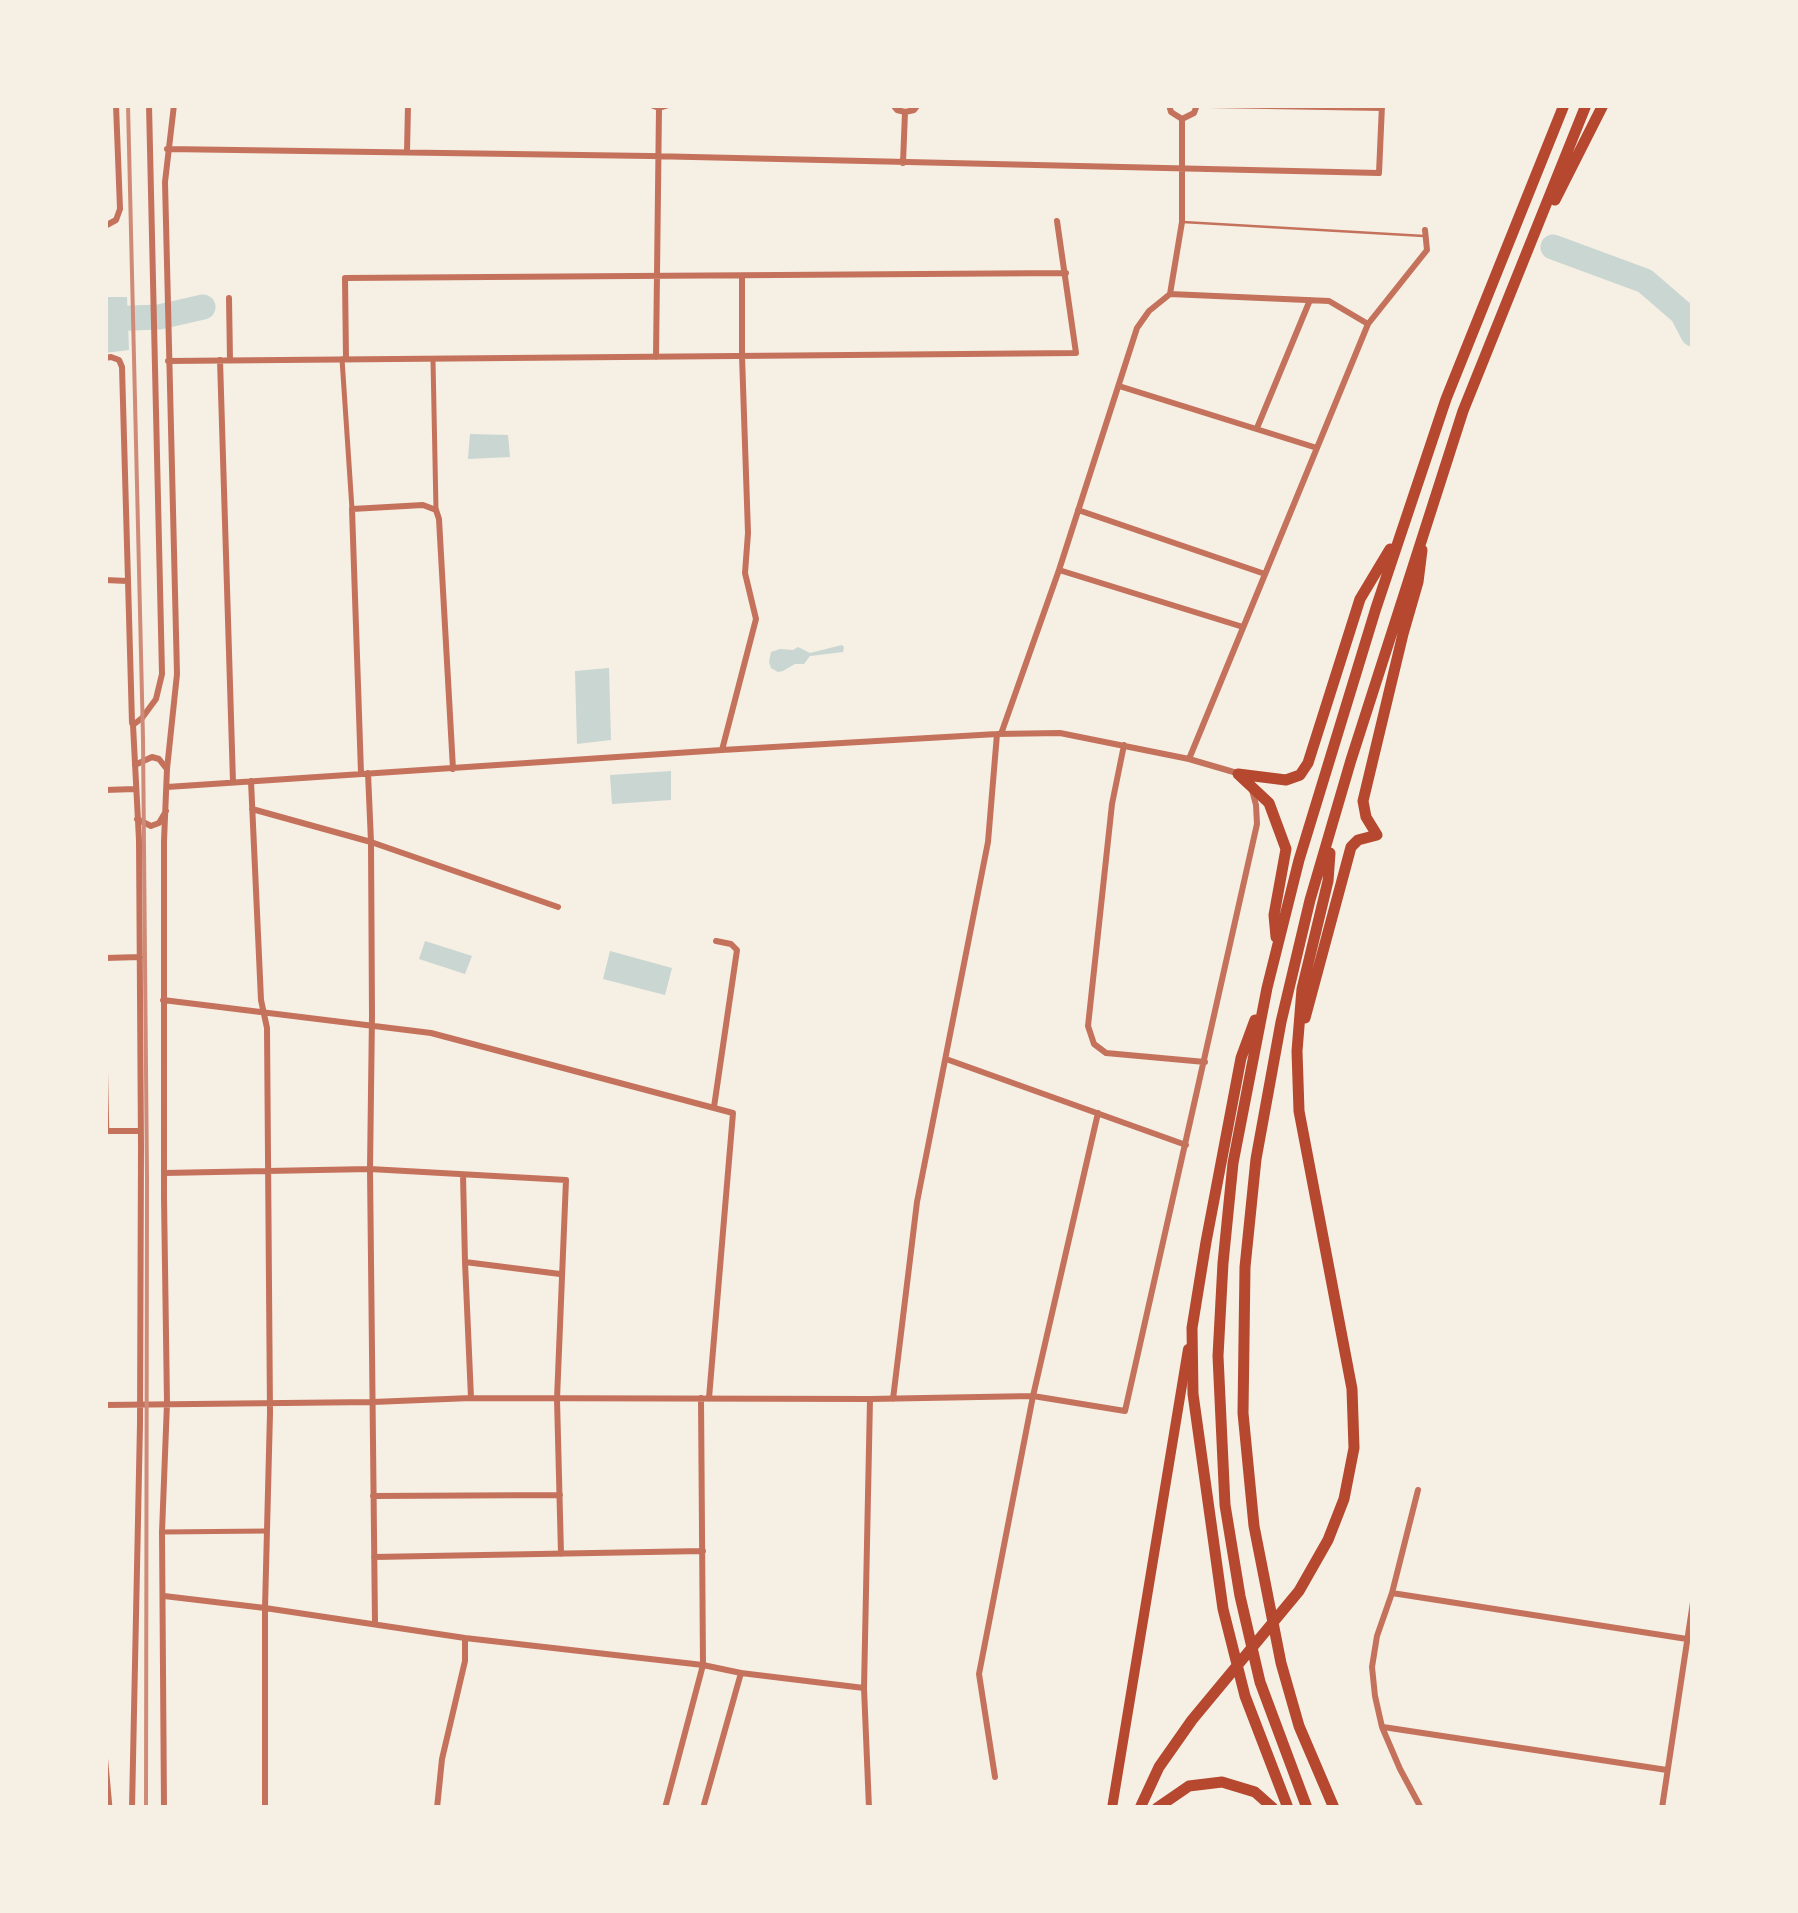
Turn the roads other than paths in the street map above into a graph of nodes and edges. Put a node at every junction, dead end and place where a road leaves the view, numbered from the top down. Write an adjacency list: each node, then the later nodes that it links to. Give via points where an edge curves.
1 (116, 105): 26 (street, via 120,209)
2 (149, 105): 56 (street, via 162,674 156,699)
3 (168, 105): 18 (street)
4 (408, 105): 19 (street)
5 (668, 105): 14 (street)
6 (893, 105): 16 (street)
7 (918, 105): 16 (street)
8 (1169, 105): 17 (street)
9 (1197, 105): 17 (street)
10 (1210, 105): 15 (street)
11 (1564, 105): 50 (highway, via 1446,398)
12 (1586, 105): 23 (highway)
13 (1603, 105): 23 (highway)
14 (655, 106): 20 (street)
15 (1382, 106): 22 (street, via 1379,174)
16 (905, 112): 21 (street)
17 (1182, 119): 22 (street)
18 (168, 149): 19 (street); 42 (street)
19 (407, 152): 20 (street)
20 (658, 156): 21 (street); 29 (street)
21 (903, 164): 22 (street)
22 (1182, 169): 25 (street)
23 (1560, 180): 49 (highway, via 1463,411)
24 (1057, 221): 28 (street)
25 (1182, 222): 27 (lane); 31 (street)
26 (109, 225)
27 (1425, 233): 34 (street, via 1427,250)
28 (1066, 274): 30 (street); 35 (street, via 1076,353)
29 (656, 276): 30 (street); 36 (street); 38 (street, via 345,278)
30 (742, 276): 35 (street)
31 (1170, 294): 33 (street); 43 (street, via 1137,328)
32 (229, 298): 40 (street)
33 (1310, 300): 34 (street, via 1329,302); 44 (street)
34 (1368, 324): 45 (street)
35 (742, 356): 36 (street); 59 (street, via 744,573 756,619)
36 (656, 357): 41 (street)
37 (105, 358): 54 (street, via 120,360 122,367)
38 (344, 359): 40 (street); 41 (street); 46 (street)
39 (220, 360): 40 (street); 42 (street); 66 (street)
40 (230, 360)
41 (433, 360): 47 (street)
42 (168, 361): 62 (street, via 177,674)
43 (1119, 386): 44 (street); 48 (street)
44 (1258, 428): 45 (street)
45 (1316, 448): 52 (street)
46 (352, 510): 47 (street); 64 (street)
47 (436, 510): 63 (street)
48 (1078, 510): 51 (street); 52 (street)
49 (1426, 521): 75 (highway); 87 (highway, via 1418,582 1363,801 1377,835 1351,847)
50 (1400, 532): 65 (highway, via 1360,599 1300,775 1286,780); 79 (highway)
51 (1058, 570): 55 (street); 57 (street)
52 (1264, 574): 55 (street)
53 (105, 580): 54 (street)
54 (127, 580): 56 (street)
55 (1242, 627): 60 (street)
56 (132, 724): 61 (street)
57 (999, 734): 58 (street, via 1060,733); 59 (street); 88 (street, via 988,842)
58 (1124, 746): 60 (street); 89 (street, via 1088,1026 1106,1053)
59 (722, 750): 63 (street)
60 (1189, 760): 65 (street)
61 (135, 765): 62 (street, via 152,757); 70 (street)
62 (167, 769): 69 (street)
63 (453, 769): 64 (street)
64 (364, 773): 67 (street); 76 (street)
65 (1238, 774): 68 (highway)
66 (232, 782): 67 (street); 69 (street)
67 (251, 782): 72 (street)
68 (1251, 785): 79 (highway, via 1269,803 1286,850 1274,915); 89 (street, via 1257,824)
69 (167, 787): 73 (street)
70 (135, 788): 71 (street); 74 (street)
71 (105, 790)
72 (252, 809): 76 (street); 85 (street)
73 (167, 810): 74 (street, via 151,826); 84 (street)
74 (136, 818): 80 (street)
75 (1332, 829): 87 (highway); 149 (highway, via 1281,1022 1256,1159 1245,1268 1242,1414 1262,1578 1281,1663)
76 (371, 842): 77 (street); 86 (street)
77 (558, 907)
78 (716, 941): 90 (street, via 737,950)
79 (1277, 946): 82 (highway)
80 (140, 957): 81 (street); 92 (street)
81 (105, 958)
82 (1266, 988): 101 (highway, via 1241,1058); 148 (highway, via 1233,1163 1223,1263 1218,1356 1225,1505 1260,1682)
83 (105, 994): 93 (lane)
84 (163, 1000): 85 (street); 97 (street)
85 (264, 1012): 86 (street); 96 (street)
86 (372, 1027): 90 (street, via 432,1033); 95 (street)
87 (1296, 1052): 144 (highway, via 1299,1111 1352,1389 1354,1448 1344,1499 1299,1591 1192,1720)
88 (946, 1059): 91 (street); 105 (street, via 917,1202)
89 (1205, 1062): 94 (street)
90 (714, 1107): 104 (street, via 732,1113)
91 (1098, 1113): 94 (street); 102 (street)
92 (140, 1130): 93 (street); 111 (street)
93 (106, 1131)
94 (1186, 1144): 102 (street, via 1126,1412)
95 (370, 1169): 96 (street); 98 (street); 109 (street)
96 (268, 1172): 97 (street); 108 (street)
97 (164, 1173): 110 (street)
98 (464, 1175): 99 (street); 100 (street, via 566,1180)
99 (464, 1262): 100 (street); 103 (street)
100 (560, 1274): 106 (street)
101 (1192, 1328): 143 (main road); 147 (highway, via 1193,1394 1223,1609 1245,1696)
102 (1032, 1396): 105 (street); 134 (street, via 979,1674)
103 (471, 1398): 106 (street); 109 (street)
104 (705, 1398): 106 (street); 107 (street); 118 (street)
105 (893, 1398): 107 (street)
106 (557, 1399): 114 (street)
107 (870, 1399): 130 (street)
108 (270, 1402): 109 (street); 110 (street); 117 (street)
109 (373, 1402): 115 (street)
110 (167, 1403): 111 (street); 116 (street)
111 (140, 1404): 112 (street); 136 (street)
112 (105, 1405)
113 (1418, 1490): 121 (street)
114 (560, 1495): 115 (street); 119 (street)
115 (373, 1496): 120 (street)
116 (162, 1532): 117 (street); 122 (street)
117 (267, 1532): 124 (street)
118 (703, 1550): 119 (street); 128 (street)
119 (560, 1554): 120 (street)
120 (374, 1557): 125 (street)
121 (1392, 1593): 127 (street); 131 (street, via 1372,1666)
122 (164, 1596): 124 (street); 137 (street)
123 (1693, 1602): 127 (street)
124 (265, 1608): 125 (street); 138 (street)
125 (375, 1624): 126 (street)
126 (466, 1638): 128 (street); 139 (street)
127 (1687, 1639): 133 (street)
128 (703, 1666): 129 (street); 140 (street)
129 (741, 1673): 130 (street); 141 (street)
130 (864, 1688): 142 (street)
131 (1382, 1727): 133 (street); 150 (street)
132 (105, 1753): 135 (street)
133 (1667, 1770): 151 (street)
134 (995, 1777)
135 (110, 1808)
136 (132, 1808)
137 (164, 1808)
138 (265, 1808)
139 (437, 1808)
140 (665, 1808)
141 (703, 1808)
142 (869, 1808)
143 (1112, 1808)
144 (1140, 1808)
145 (1157, 1808): 146 (highway, via 1190,1786 1222,1782 1255,1792)
146 (1272, 1808)
147 (1288, 1808)
148 (1307, 1808)
149 (1334, 1808)
150 (1421, 1808)
151 (1662, 1808)

